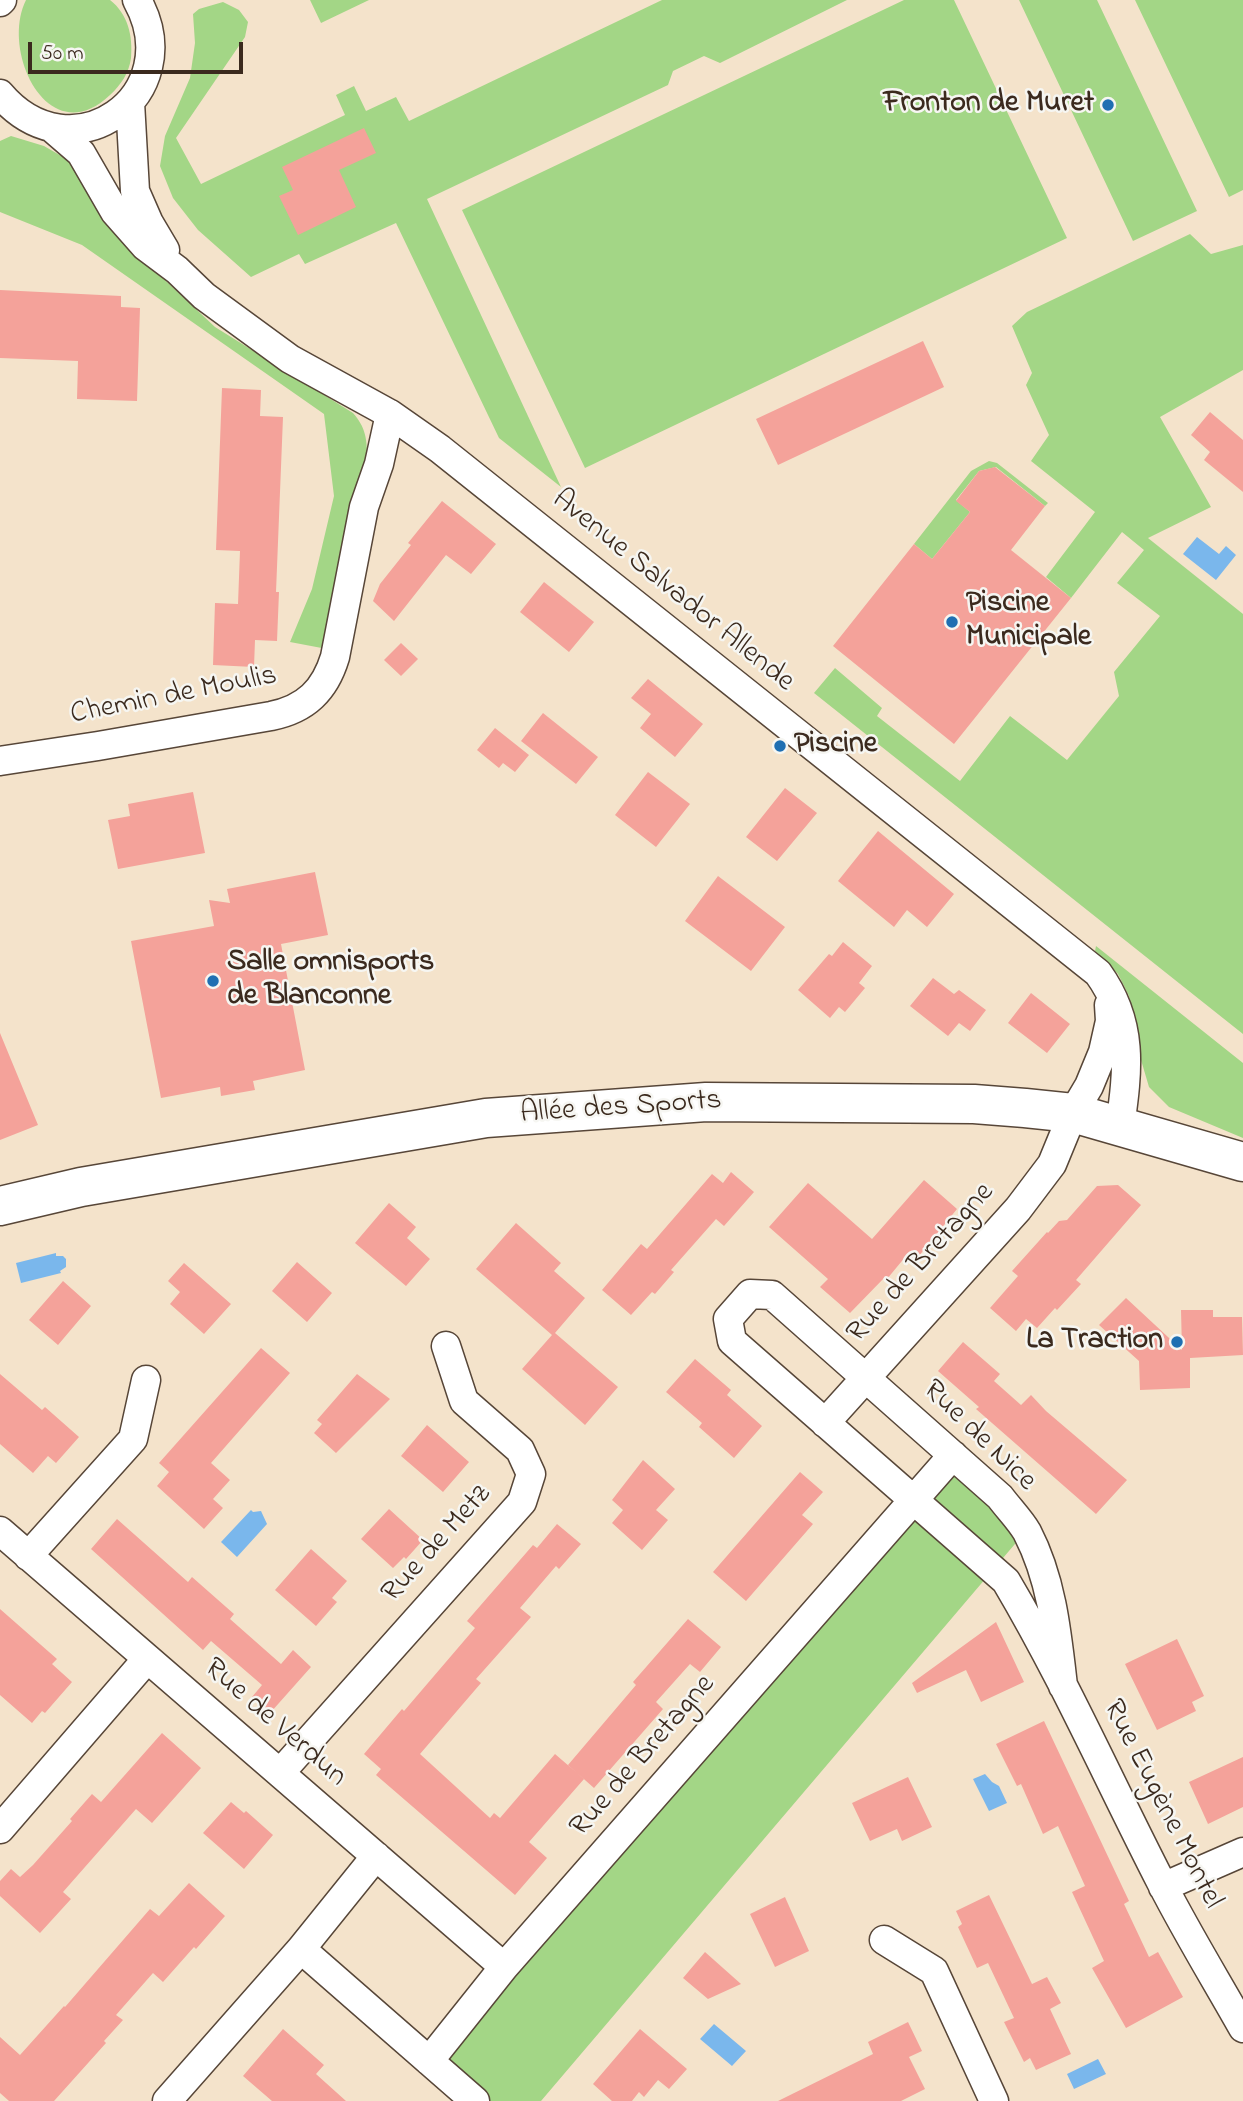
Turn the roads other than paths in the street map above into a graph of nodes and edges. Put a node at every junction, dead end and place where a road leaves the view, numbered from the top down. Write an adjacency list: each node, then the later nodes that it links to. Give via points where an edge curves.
1 (138, 0): 3 (street, via 147,19 151,52 142,84)
2 (0, 94): 4 (street, Avenue Salvador Allende, via 12,108)
3 (130, 102): 4 (street, via 94,125 74,130); 6 (street, Avenue Salvador Allende, via 135,191)
4 (41, 125): 5 (street); 6 (street, Avenue Salvador Allende, via 80,153 115,212)
5 (0, 127)
6 (177, 271): 7 (street, Avenue Salvador Allende, via 290,359)
7 (390, 414): 8 (street, Chemin de Moulis, via 363,507 335,657 329,676 304,704 271,716); 9 (street, Avenue Salvador Allende, via 440,449 1098,973)
8 (0, 761)
9 (1109, 988): 10 (street, via 1110,1021 1103,1052); 11 (street, Avenue Salvador Allende, via 1123,1021 1125,1087)
10 (1073, 1113): 11 (street, Allée des Sports); 13 (street, Allée des Sports, via 974,1104 706,1102 486,1118); 17 (street, Rue de Bretagne, via 1052,1164 1018,1209)
11 (1120, 1127): 12 (street, Allée des Sports)
12 (1243, 1162)
13 (81, 1187): 14 (street); 15 (street, Allée des Sports)
14 (0, 1197)
15 (0, 1206)
16 (446, 1346): 26 (street, Rue de Metz, via 464,1401 520,1450 531,1474 522,1502)
17 (865, 1376): 19 (street, Rue de Bretagne); 19 (street, Rue de Nice, via 772,1295 750,1294 728,1319 732,1341); 20 (street, Rue de Nice)
18 (146, 1380): 23 (street, via 132,1439)
19 (825, 1423): 21 (street)
20 (953, 1455): 21 (street, Rue de Bretagne); 25 (street, Rue de Nice, via 1000,1497 1026,1531 1047,1580)
21 (914, 1500): 25 (street, via 1006,1581); 33 (street, Rue de Bretagne)
22 (0, 1531): 23 (street, Rue de Verdun)
23 (28, 1556): 24 (street, Rue de Verdun)
24 (147, 1659): 26 (street, Rue de Verdun); 27 (street)
25 (1063, 1686): 30 (street, Rue Eugène Montel)
26 (279, 1773): 29 (street, Rue de Verdun)
27 (0, 1829)
28 (1243, 1852): 30 (street)
29 (376, 1856): 32 (street); 33 (street, Rue de Verdun)
30 (1163, 1887): 34 (street, Rue Eugène Montel)
31 (884, 1940): 38 (street, via 934,1971)
32 (301, 1949): 35 (street); 36 (street)
33 (504, 1966): 35 (street, Rue de Bretagne)
34 (1243, 2028)
35 (429, 2061): 37 (street)
36 (174, 2099)
37 (475, 2101)
38 (994, 2101)

